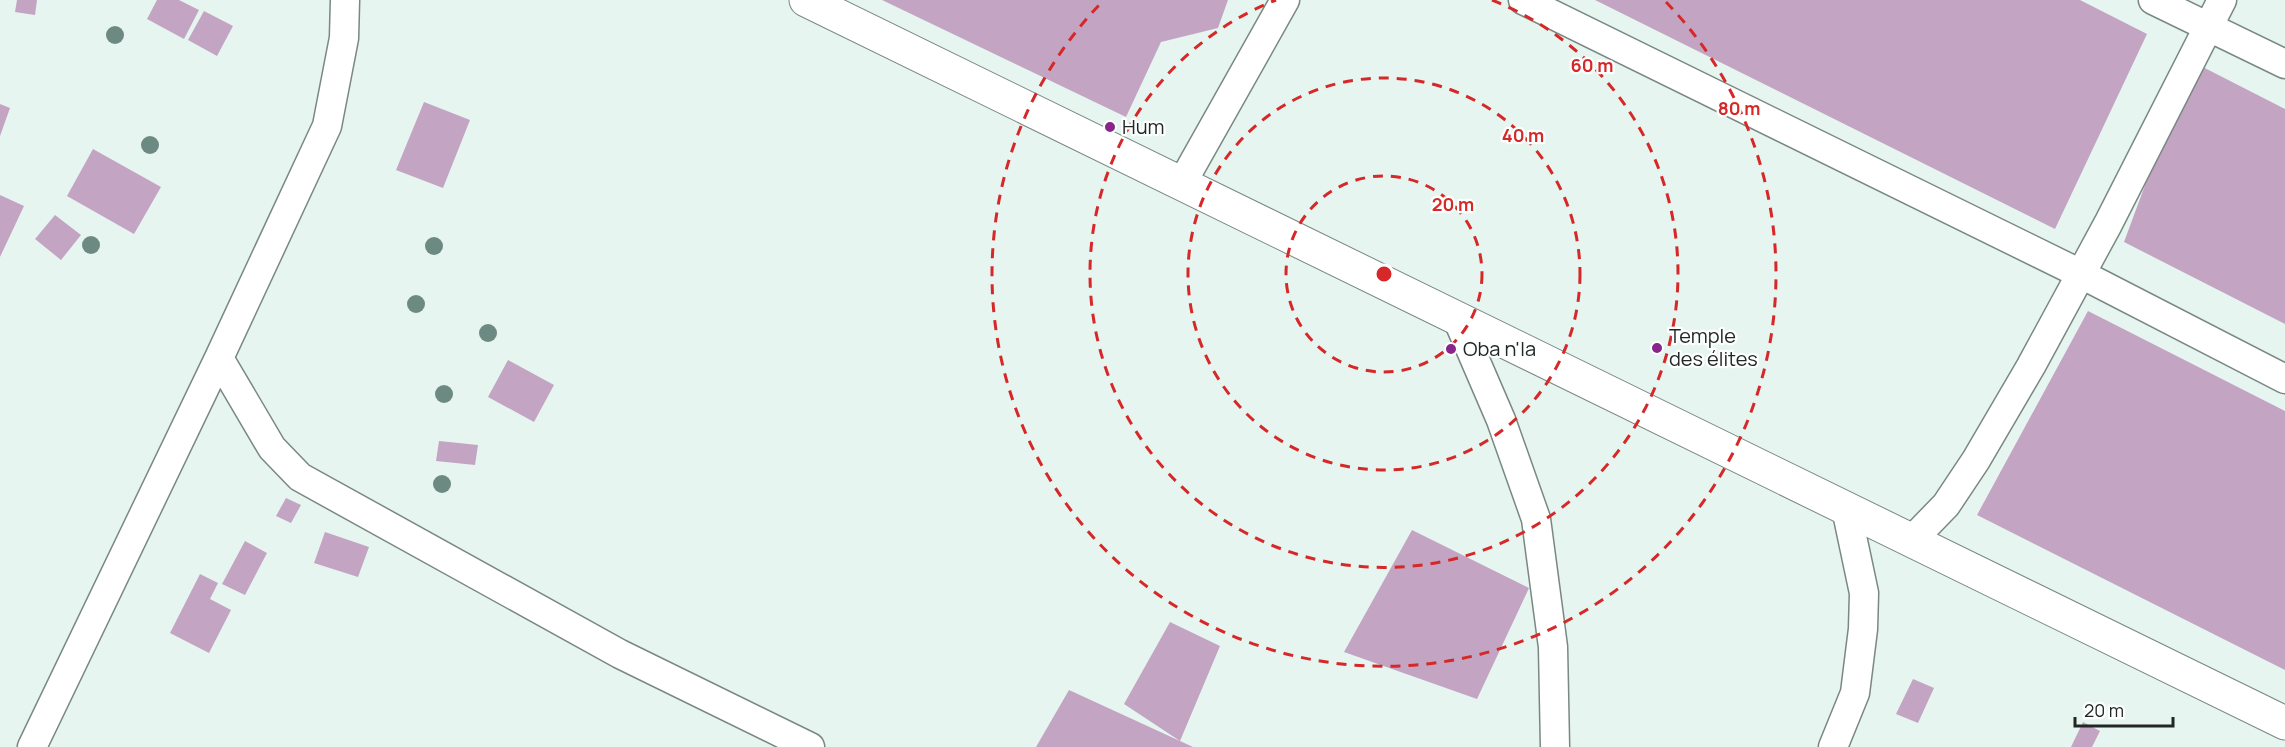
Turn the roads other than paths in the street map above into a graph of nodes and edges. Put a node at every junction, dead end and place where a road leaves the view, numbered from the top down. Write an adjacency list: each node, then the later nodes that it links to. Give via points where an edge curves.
1 (345, 0): 12 (street, via 344,38 327,126)
2 (806, 0): 9 (street)
3 (1285, 0): 9 (street)
4 (1523, 0): 10 (street)
5 (2153, 0): 7 (street)
6 (2222, 0): 7 (street)
7 (2209, 27): 8 (street); 10 (street)
8 (2285, 64)
9 (1182, 183): 11 (street)
10 (2081, 274): 13 (street); 15 (street, via 1976,460 1946,505)
11 (1456, 318): 14 (street); 19 (street, via 1500,420 1536,519 1553,647)
12 (219, 358): 17 (street); 18 (street, via 272,448 300,477 620,654)
13 (2285, 379)
14 (1846, 508): 15 (street); 20 (street, via 1864,593 1863,629 1855,693)
15 (1912, 540): 16 (street)
16 (2285, 723)
17 (32, 747)
18 (810, 747)
19 (1555, 747)
20 (1833, 747)

